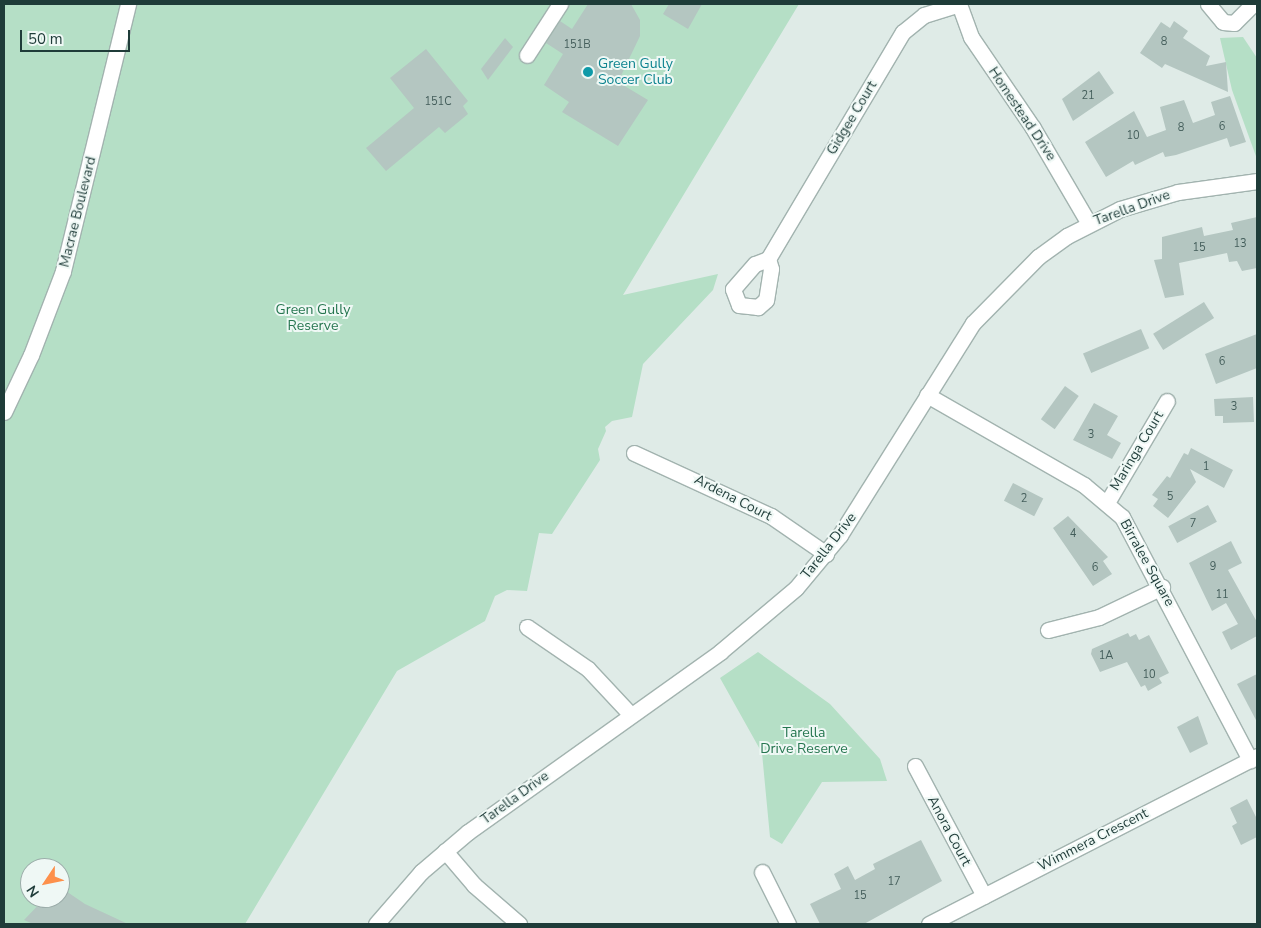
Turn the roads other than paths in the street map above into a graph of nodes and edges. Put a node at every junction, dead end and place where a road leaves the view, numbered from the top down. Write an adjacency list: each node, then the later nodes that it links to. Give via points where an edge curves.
1 (128, 4): 12 (street, Macrae Boulevard, via 63,271 32,355)
2 (560, 4): 6 (street)
3 (959, 4): 8 (street, Homestead Drive, via 971,37 1033,128); 9 (street, Gidgee Court, via 924,16 902,32)
4 (1208, 4): 5 (street, via 1223,22 1234,23)
5 (1253, 4)
6 (527, 55)
7 (1257, 181): 8 (street, Tarella Drive, via 1178,192)
8 (1089, 224): 10 (street, Tarella Drive, via 1038,257 997,294 973,323)
9 (768, 259)
10 (928, 395): 14 (street, Birralee Square); 15 (street, Tarella Drive)
11 (1167, 401): 14 (street, Maringa Court)
12 (4, 412)
13 (634, 453): 15 (street, Ardena Court, via 771,516)
14 (1108, 501): 16 (street, Birralee Square, via 1126,523)
15 (826, 554): 19 (street, Tarella Drive, via 769,614)
16 (1162, 587): 18 (street, via 1099,617); 20 (street, Birralee Square)
17 (527, 627): 19 (street, via 588,669)
18 (1048, 630)
19 (631, 715): 22 (street, Tarella Drive)
20 (1254, 758): 24 (street, Wimmera Crescent)
21 (915, 766): 24 (street, Anora Court)
22 (445, 851): 25 (street, Tarella Drive, via 421,872); 26 (street, via 480,891)
23 (762, 872): 27 (street)
24 (984, 896): 28 (street, Wimmera Crescent)
25 (376, 924)
26 (519, 924)
27 (788, 924)
28 (929, 924)

